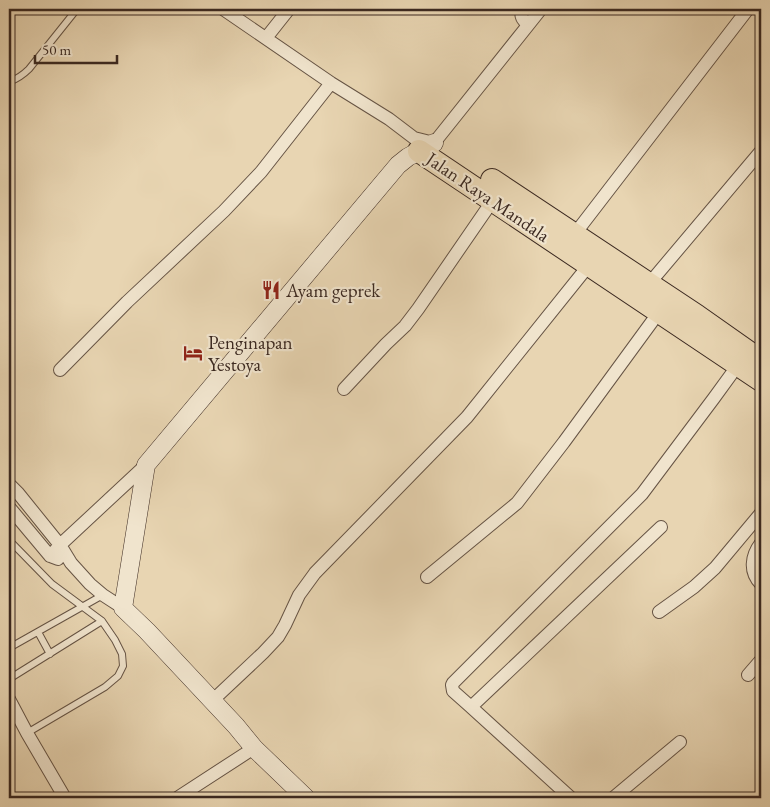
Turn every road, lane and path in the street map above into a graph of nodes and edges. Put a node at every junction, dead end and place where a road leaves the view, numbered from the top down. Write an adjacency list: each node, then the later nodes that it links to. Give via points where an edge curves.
1 (77, 9): 9 (lane, via 29,70)
2 (223, 9): 8 (street)
3 (289, 9): 8 (street)
4 (523, 9): 7 (street, via 521,17)
5 (542, 9): 7 (street)
6 (748, 9): 14 (street)
7 (528, 25): 11 (street)
8 (266, 38): 10 (street)
9 (9, 82)
10 (331, 84): 11 (street); 20 (street, via 261,172)
11 (423, 144): 13 (highway, Jalan Raya Mandala); 14 (highway, Jalan Raya Mandala, via 448,151); 23 (street, via 398,165)
12 (761, 150): 16 (street)
13 (493, 200): 15 (highway, Jalan Raya Mandala); 22 (street, via 405,326)
14 (574, 235): 16 (highway, Jalan Raya Mandala)
15 (589, 265): 17 (highway, Jalan Raya Mandala); 47 (street, via 467,417 315,573 299,595 278,637)
16 (648, 285): 17 (highway, Jalan Raya Mandala)
17 (664, 305): 18 (highway, Jalan Raya Mandala); 19 (highway, Jalan Raya Mandala); 33 (street, via 517,503)
18 (761, 361)
19 (738, 365): 21 (highway, Jalan Raya Mandala); 48 (street, via 642,494 453,683 453,690)
20 (60, 370)
21 (761, 380)
22 (344, 389)
23 (146, 465): 30 (street); 37 (street)
24 (9, 484): 30 (street)
25 (9, 507): 31 (street)
26 (761, 513): 38 (street, via 714,568)
27 (661, 527): 48 (street)
28 (9, 540): 36 (lane, via 52,584)
29 (761, 544): 34 (street, via 752,565)
30 (60, 545): 31 (street); 32 (street)
31 (50, 556): 32 (street)
32 (71, 563): 35 (street)
33 (427, 578)
34 (761, 584)
35 (103, 596): 36 (lane); 37 (street)
36 (83, 607): 39 (lane); 40 (lane)
37 (123, 608): 47 (street)
38 (659, 612)
39 (102, 621): 42 (lane); 49 (lane, via 122,654 123,666 118,676)
40 (38, 632): 41 (lane); 42 (lane)
41 (9, 648)
42 (50, 654): 45 (lane)
43 (761, 660): 44 (street)
44 (748, 675)
45 (9, 680)
46 (9, 699): 49 (street)
47 (212, 701): 51 (street)
48 (471, 707): 55 (street)
49 (27, 733): 52 (street)
50 (680, 742): 56 (street)
51 (254, 748): 53 (street); 54 (street)
52 (65, 798)
53 (177, 798)
54 (306, 798)
55 (571, 798)
56 (613, 798)

